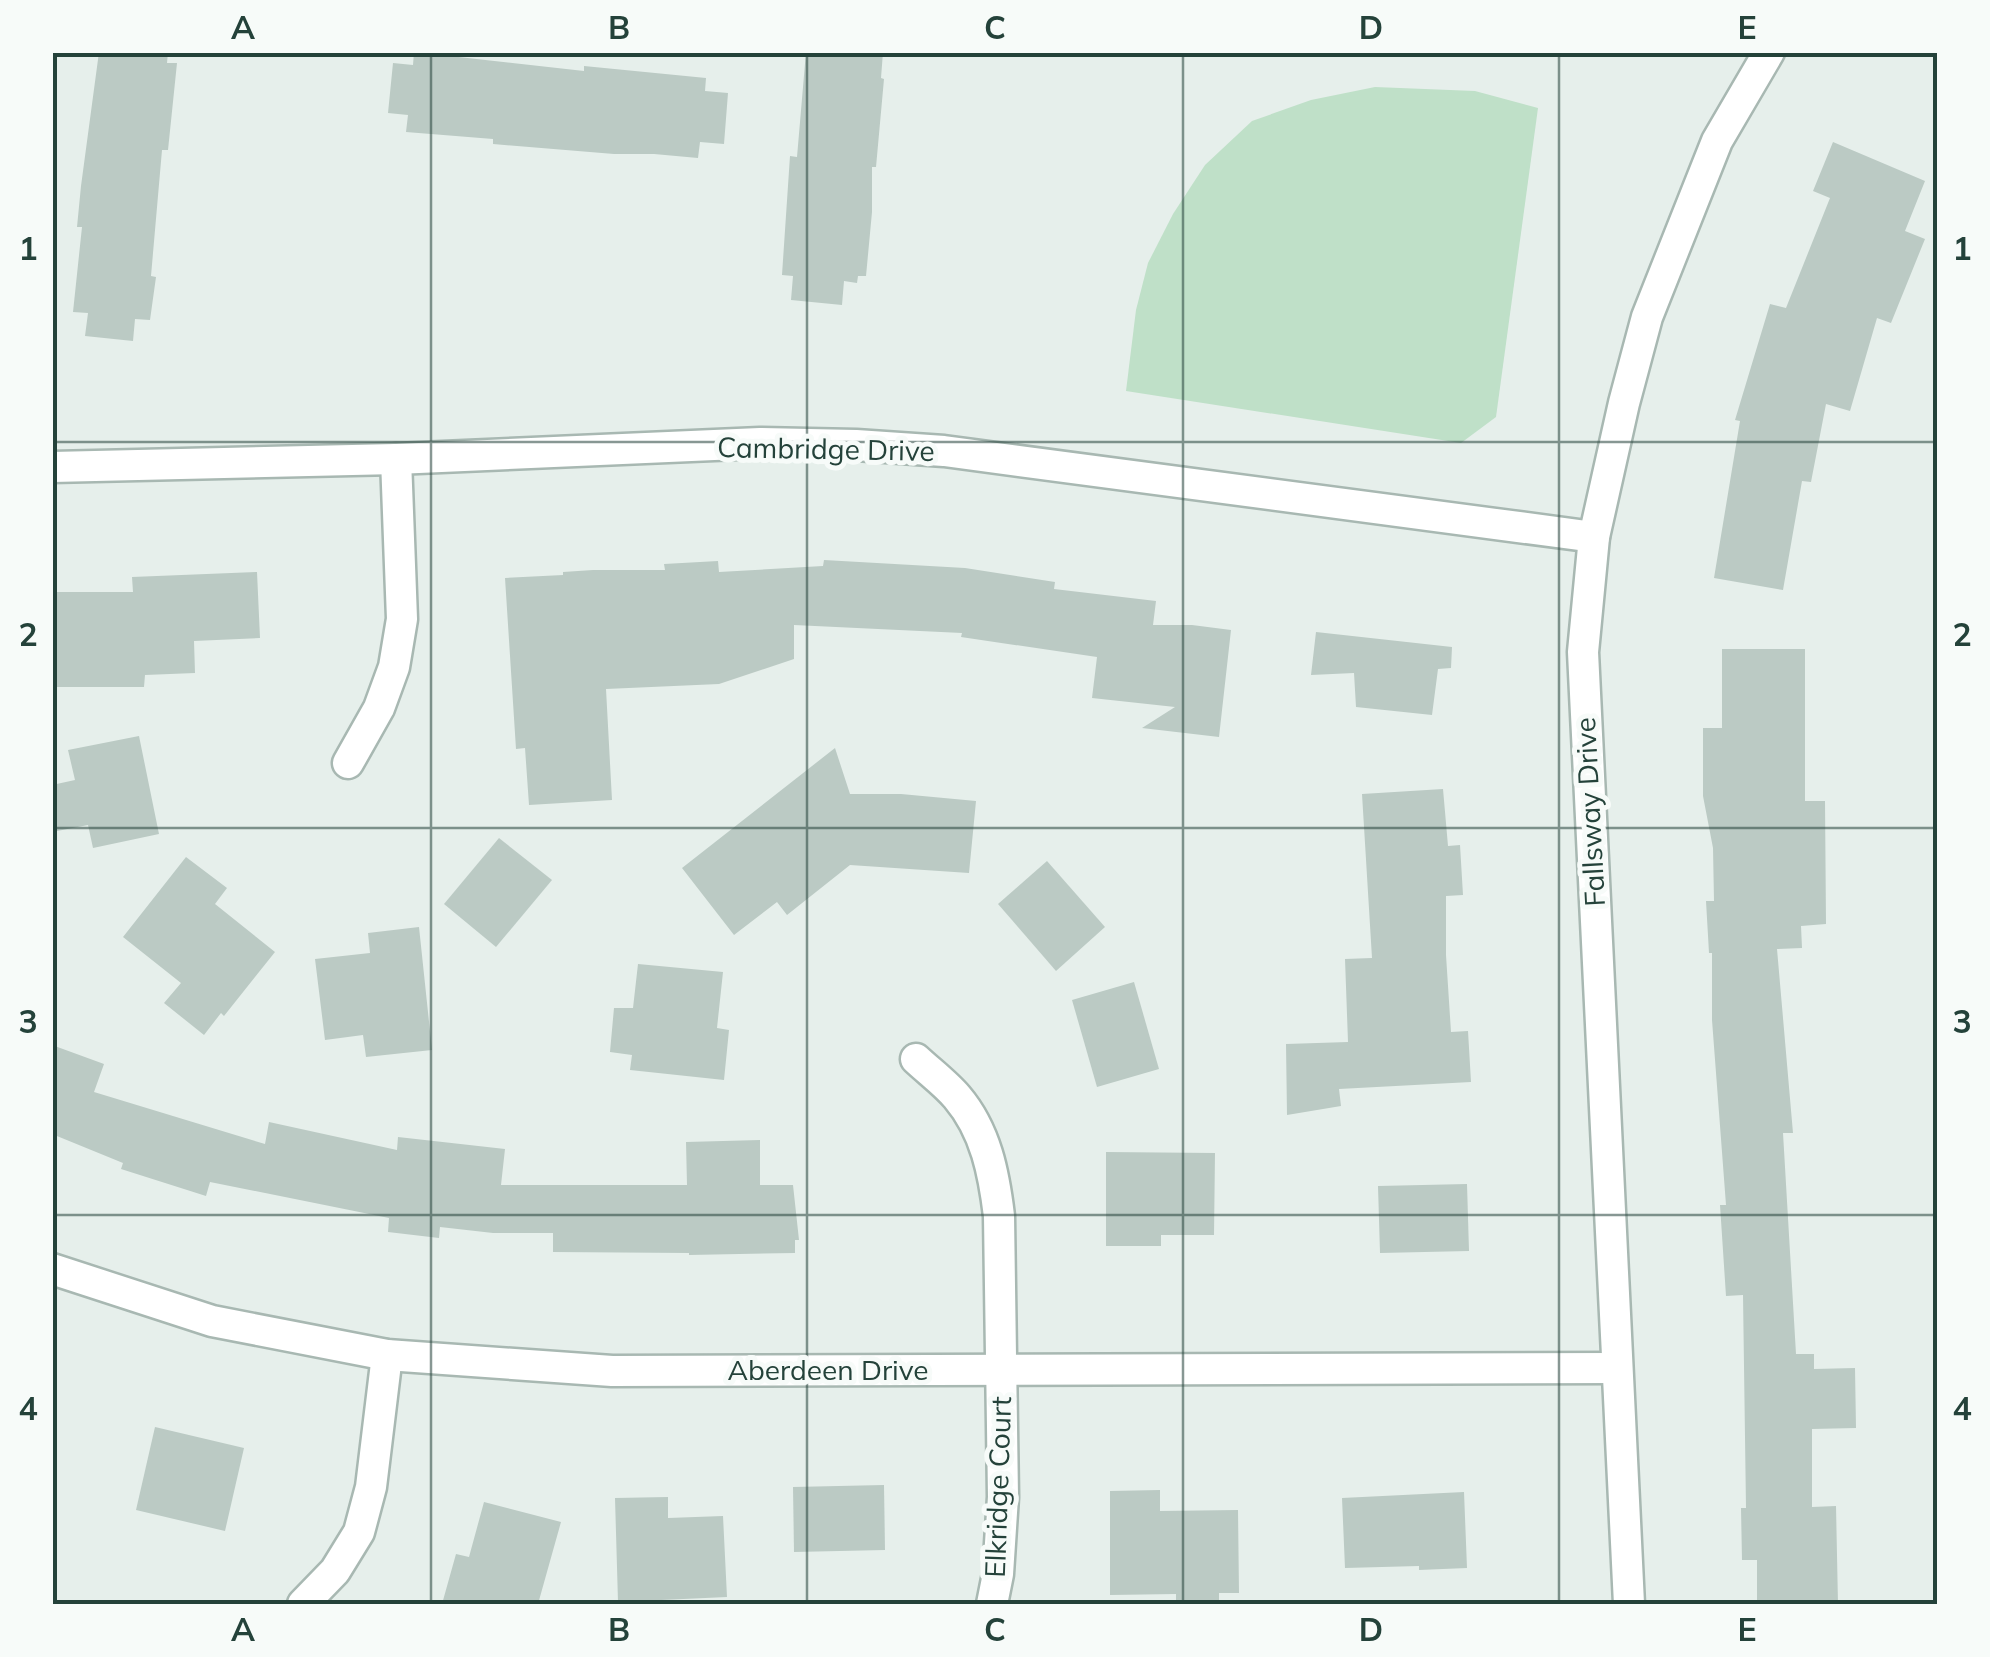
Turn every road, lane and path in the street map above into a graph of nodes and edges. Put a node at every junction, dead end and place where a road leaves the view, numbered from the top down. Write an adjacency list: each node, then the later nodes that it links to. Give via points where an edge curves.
1 (1769, 52): 4 (street, Fallsway Drive, via 1716,141 1648,317)
2 (396, 460): 3 (street, Cambridge Drive); 4 (street, Cambridge Drive, via 760,443 856,445); 5 (street, via 402,619 379,708)
3 (52, 467)
4 (1594, 537): 9 (street, Fallsway Drive, via 1583,652)
5 (348, 763)
6 (916, 1059): 10 (street, Elkridge Court, via 958,1098 994,1174)
7 (52, 1269): 8 (street, Aberdeen Drive, via 212,1321)
8 (387, 1355): 10 (street, Aberdeen Drive, via 612,1371); 11 (street, via 371,1486 358,1532 336,1570)
9 (1616, 1368): 10 (street, Aberdeen Drive); 13 (street, Fallsway Drive)
10 (1002, 1370): 12 (street, Elkridge Court, via 1003,1498)
11 (303, 1604)
12 (992, 1604)
13 (1629, 1604)

